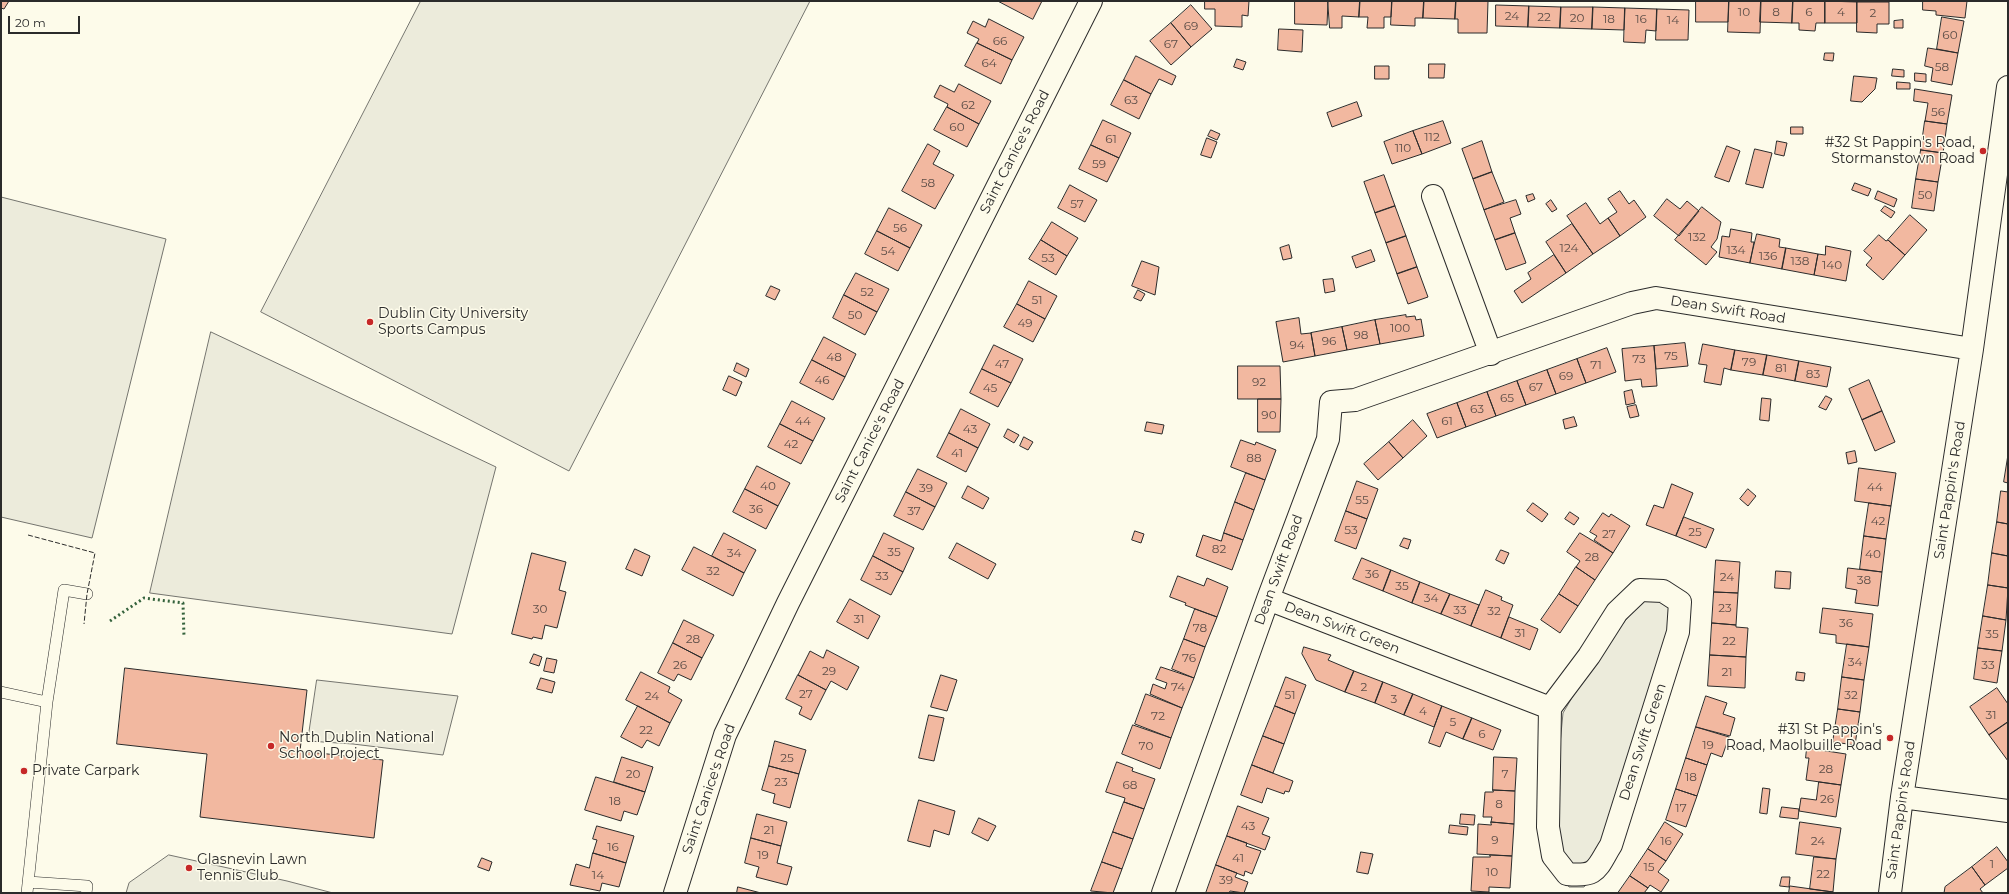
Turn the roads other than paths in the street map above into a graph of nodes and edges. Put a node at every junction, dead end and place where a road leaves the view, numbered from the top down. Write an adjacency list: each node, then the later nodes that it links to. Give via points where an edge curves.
1 (1091, 1): 16 (street, Saint Canice's Road, via 792,596 725,735)
2 (2008, 87): 4 (street, Saint Pappin's Road)
3 (1433, 196): 5 (street)
4 (1972, 349): 5 (street, Dean Swift Road, via 1656,298); 11 (street, Saint Pappin's Road)
5 (1490, 354): 7 (street, Dean Swift Road, via 1355,400 1331,402 1328,438)
6 (87, 594): 9 (lane, via 64,590)
7 (1268, 599): 10 (street, Dean Swift Green); 17 (street, Dean Swift Road)
8 (1, 692): 9 (lane)
9 (47, 702): 13 (lane)
10 (1550, 708): 10 (street, Dean Swift Green, via 1589,656 1617,612 1640,590 1663,591 1680,602 1678,632 1610,845 1595,871 1584,876 1567,874 1553,856 1548,827)
11 (1902, 797): 12 (street); 18 (street, Saint Pappin's Road)
12 (2008, 811)
13 (28, 882): 14 (lane); 15 (lane, via 87,886)
14 (27, 893)
15 (86, 893)
16 (675, 893)
17 (1163, 893)
18 (1890, 893)

